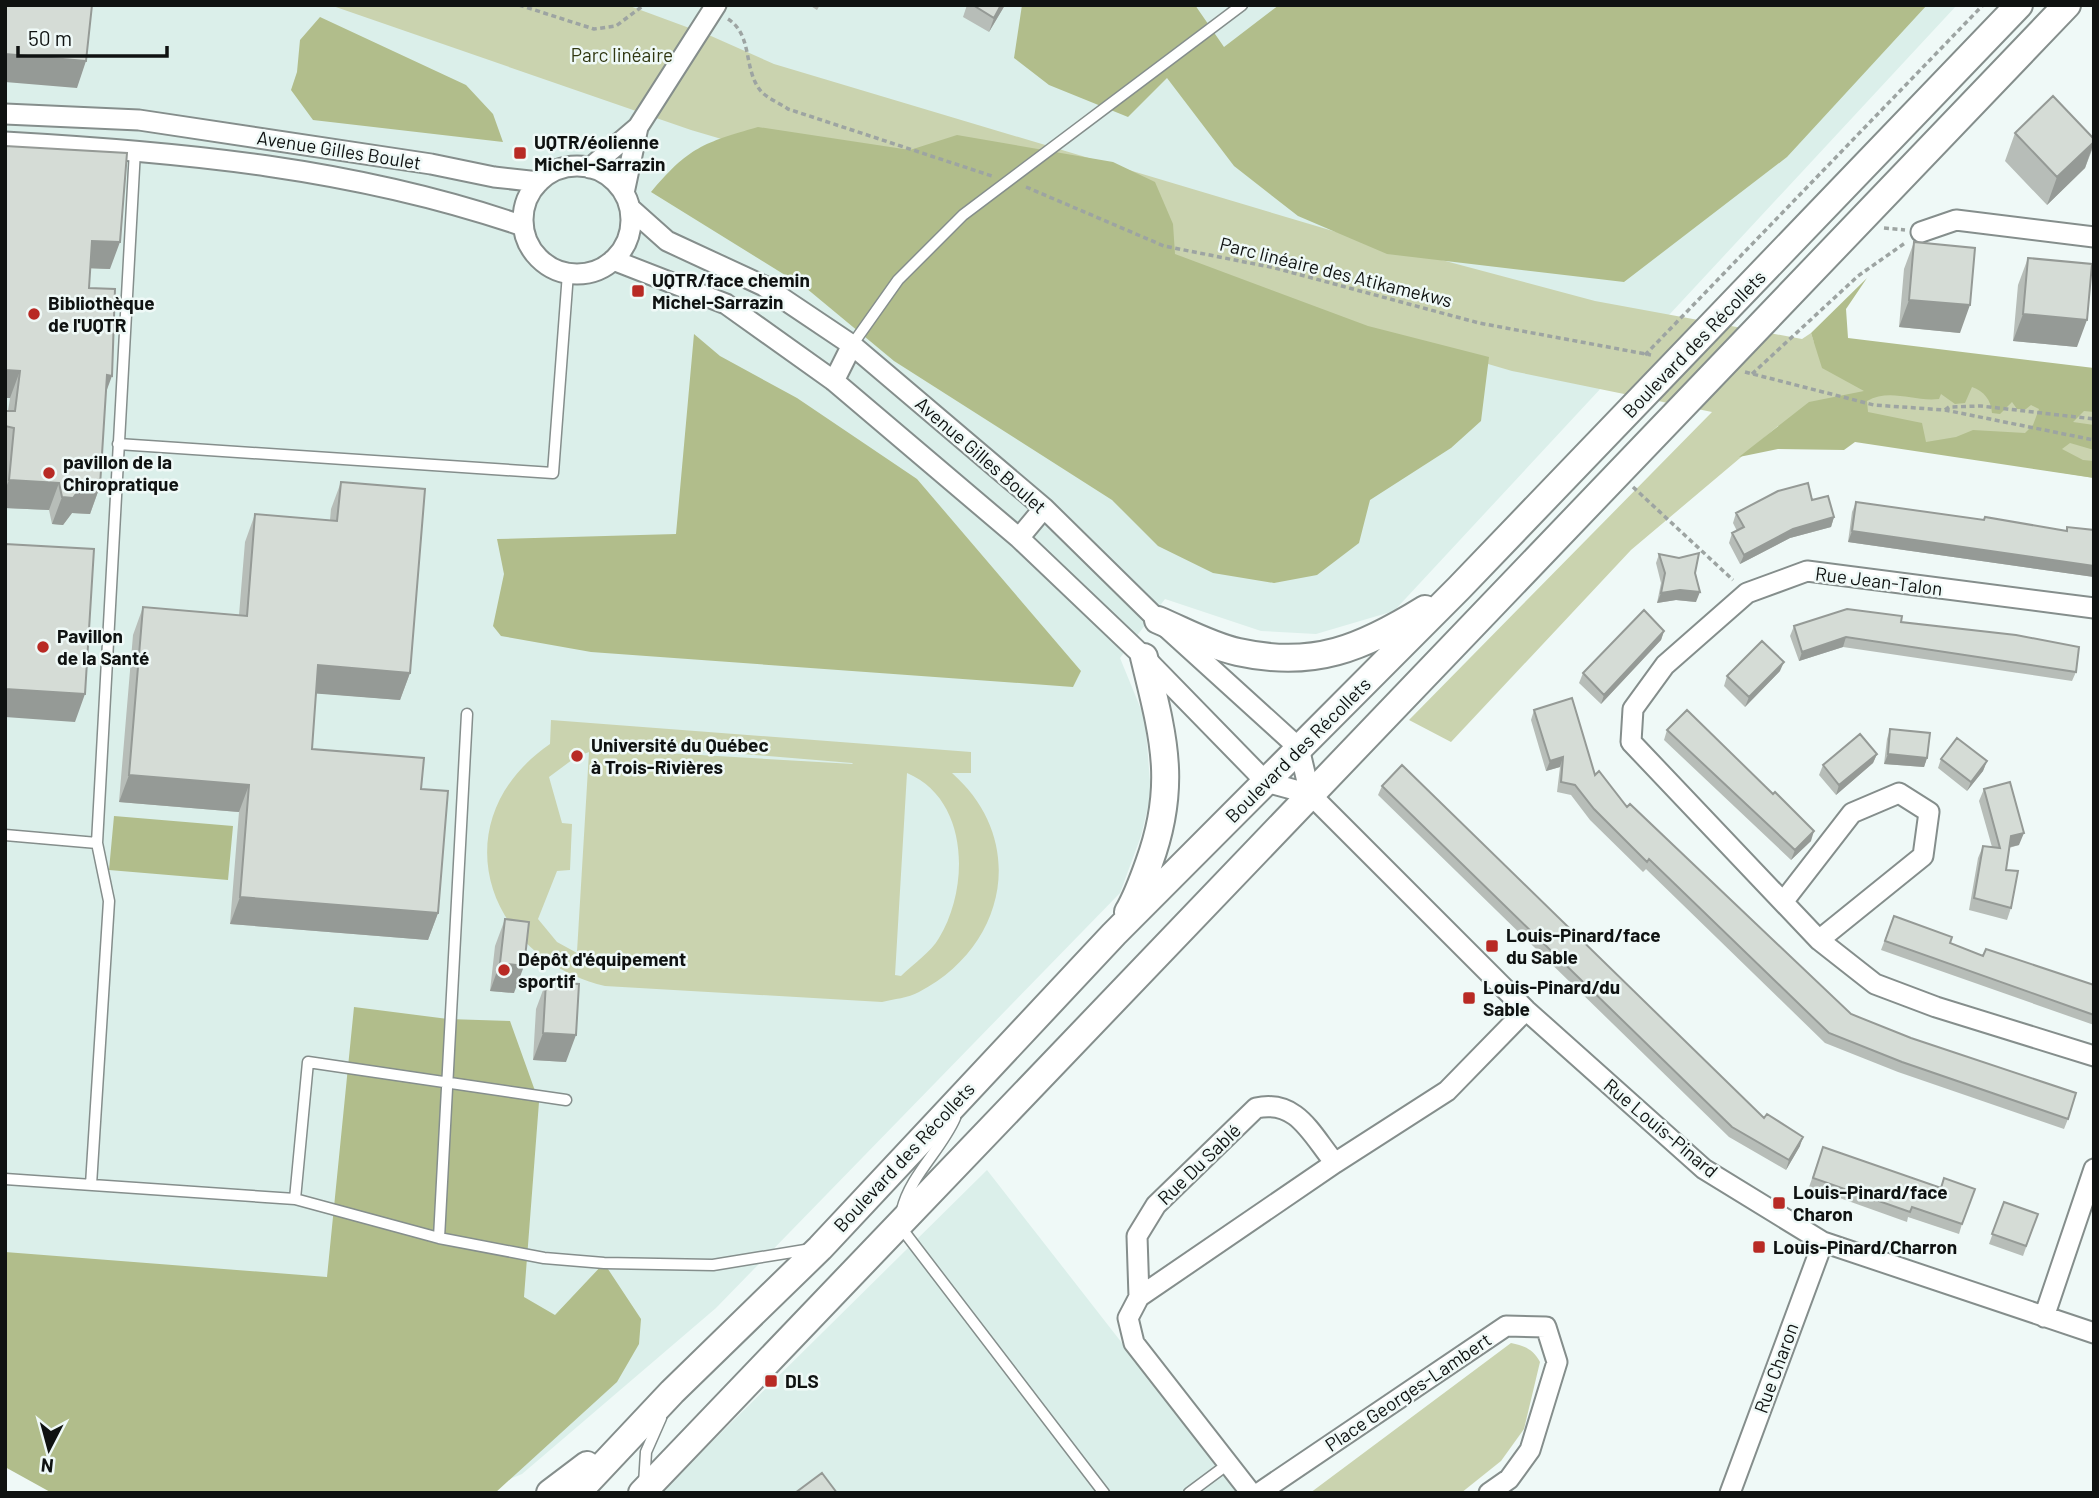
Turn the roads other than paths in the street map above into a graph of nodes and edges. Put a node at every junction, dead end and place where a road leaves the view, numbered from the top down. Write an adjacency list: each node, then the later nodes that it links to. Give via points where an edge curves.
1 (716, 5): 7 (street)
2 (2019, 5): 23 (main road, Boulevard des Récollets)
3 (2067, 5): 30 (main road, Boulevard des Récollets)
4 (1236, 7): 18 (lane, via 963,215 898,280)
5 (5, 114): 6 (street, Avenue Gilles Boulet)
6 (139, 120): 9 (street); 11 (street, Avenue Gilles Boulet)
7 (638, 127): 10 (street); 12 (street)
8 (5, 142): 9 (street, Avenue Gilles Boulet)
9 (135, 149): 13 (street, Avenue Gilles Boulet, via 325,173 452,201); 20 (lane)
10 (590, 168): 11 (street, via 568,166); 12 (street, Avenue Gilles Boulet, via 614,180)
11 (539, 182): 13 (street, via 529,194)
12 (627, 201): 16 (street, via 628,237); 18 (street, Avenue Gilles Boulet, via 667,241 764,286)
13 (523, 226): 17 (street, via 538,257)
14 (1921, 232): 15 (street, via 1956,220)
15 (2094, 237)
16 (612, 260): 17 (street, via 584,273); 19 (street, Avenue Gilles Boulet, via 726,304)
17 (568, 273): 20 (lane, via 553,473)
18 (852, 345): 19 (street); 21 (street, Avenue Gilles Boulet)
19 (834, 381): 22 (street, Avenue Gilles Boulet)
20 (118, 444): 32 (lane)
21 (1044, 508): 22 (street); 25 (street, Avenue Gilles Boulet)
22 (1019, 538): 26 (street, Avenue Gilles Boulet)
23 (1460, 588): 25 (main road, via 1357,647 1308,659 1237,652); 28 (main road, Boulevard des Récollets)
24 (2094, 608): 33 (street, Rue Jean-Talon, via 1807,571 1747,593 1665,666 1633,709 1631,742)
25 (1158, 620): 28 (street, Avenue Gilles Boulet)
26 (1144, 657): 29 (street, Avenue Gilles Boulet); 34 (main road, via 1163,732 1166,789 1162,827 1135,901)
27 (467, 714): 38 (lane)
28 (1299, 748): 29 (main road, Boulevard des Récollets); 30 (street)
29 (1266, 782): 30 (street, Rue Louis-Pinard); 34 (main road, Boulevard des Récollets)
30 (1310, 794): 36 (street, Rue Louis-Pinard); 46 (main road, Boulevard des Récollets)
31 (5, 835): 32 (lane)
32 (97, 843): 44 (lane, via 109,901)
33 (1783, 902): 35 (street, Rue Jean-Talon); 35 (street, via 1852,813 1899,793 1929,812 1923,856)
34 (1114, 934): 39 (main road, Boulevard des Récollets)
35 (1819, 940): 37 (street, Rue Jean-Talon, via 1875,984)
36 (1526, 1010): 41 (street, via 1447,1091); 48 (street, Rue Louis-Pinard, via 1704,1169)
37 (2094, 1056)
38 (449, 1083): 40 (lane); 45 (lane, via 308,1062); 47 (lane)
39 (966, 1091): 46 (lane, via 945,1140 907,1193); 49 (main road, Boulevard des Récollets)
40 (566, 1100)
41 (1335, 1163): 50 (street); 50 (street, Rue Du Sablé, via 1291,1110 1273,1104 1256,1108 1156,1205 1137,1236)
42 (2094, 1169): 51 (street)
43 (5, 1179): 44 (lane)
44 (91, 1185): 45 (lane)
45 (295, 1199): 47 (lane)
46 (899, 1224): 56 (main road, Boulevard des Récollets); 59 (lane)
47 (439, 1238): 49 (lane, via 544,1258 617,1263 713,1265)
48 (1823, 1242): 51 (street, Rue Louis-Pinard); 64 (street, Rue Charon)
49 (820, 1248): 53 (main road, Boulevard des Récollets)
50 (1139, 1297): 55 (street, Rue Du Sablé, via 1128,1318 1134,1343)
51 (2044, 1317): 52 (street, Rue Louis-Pinard)
52 (2094, 1333)
53 (673, 1392): 54 (main road, Boulevard des Récollets); 56 (lane, via 646,1452)
54 (644, 1421): 57 (main road); 58 (main road, Boulevard des Récollets)
55 (1228, 1464): 60 (lane); 61 (street, Rue Du Sablé)
56 (643, 1492)
57 (550, 1493)
58 (577, 1493)
59 (1104, 1493)
60 (1189, 1493)
61 (1251, 1493)
62 (1259, 1493): 63 (street, Place Georges-Lambert, via 1506,1326 1546,1327 1557,1362 1530,1450 1508,1479)
63 (1489, 1493)
64 (1730, 1493)

